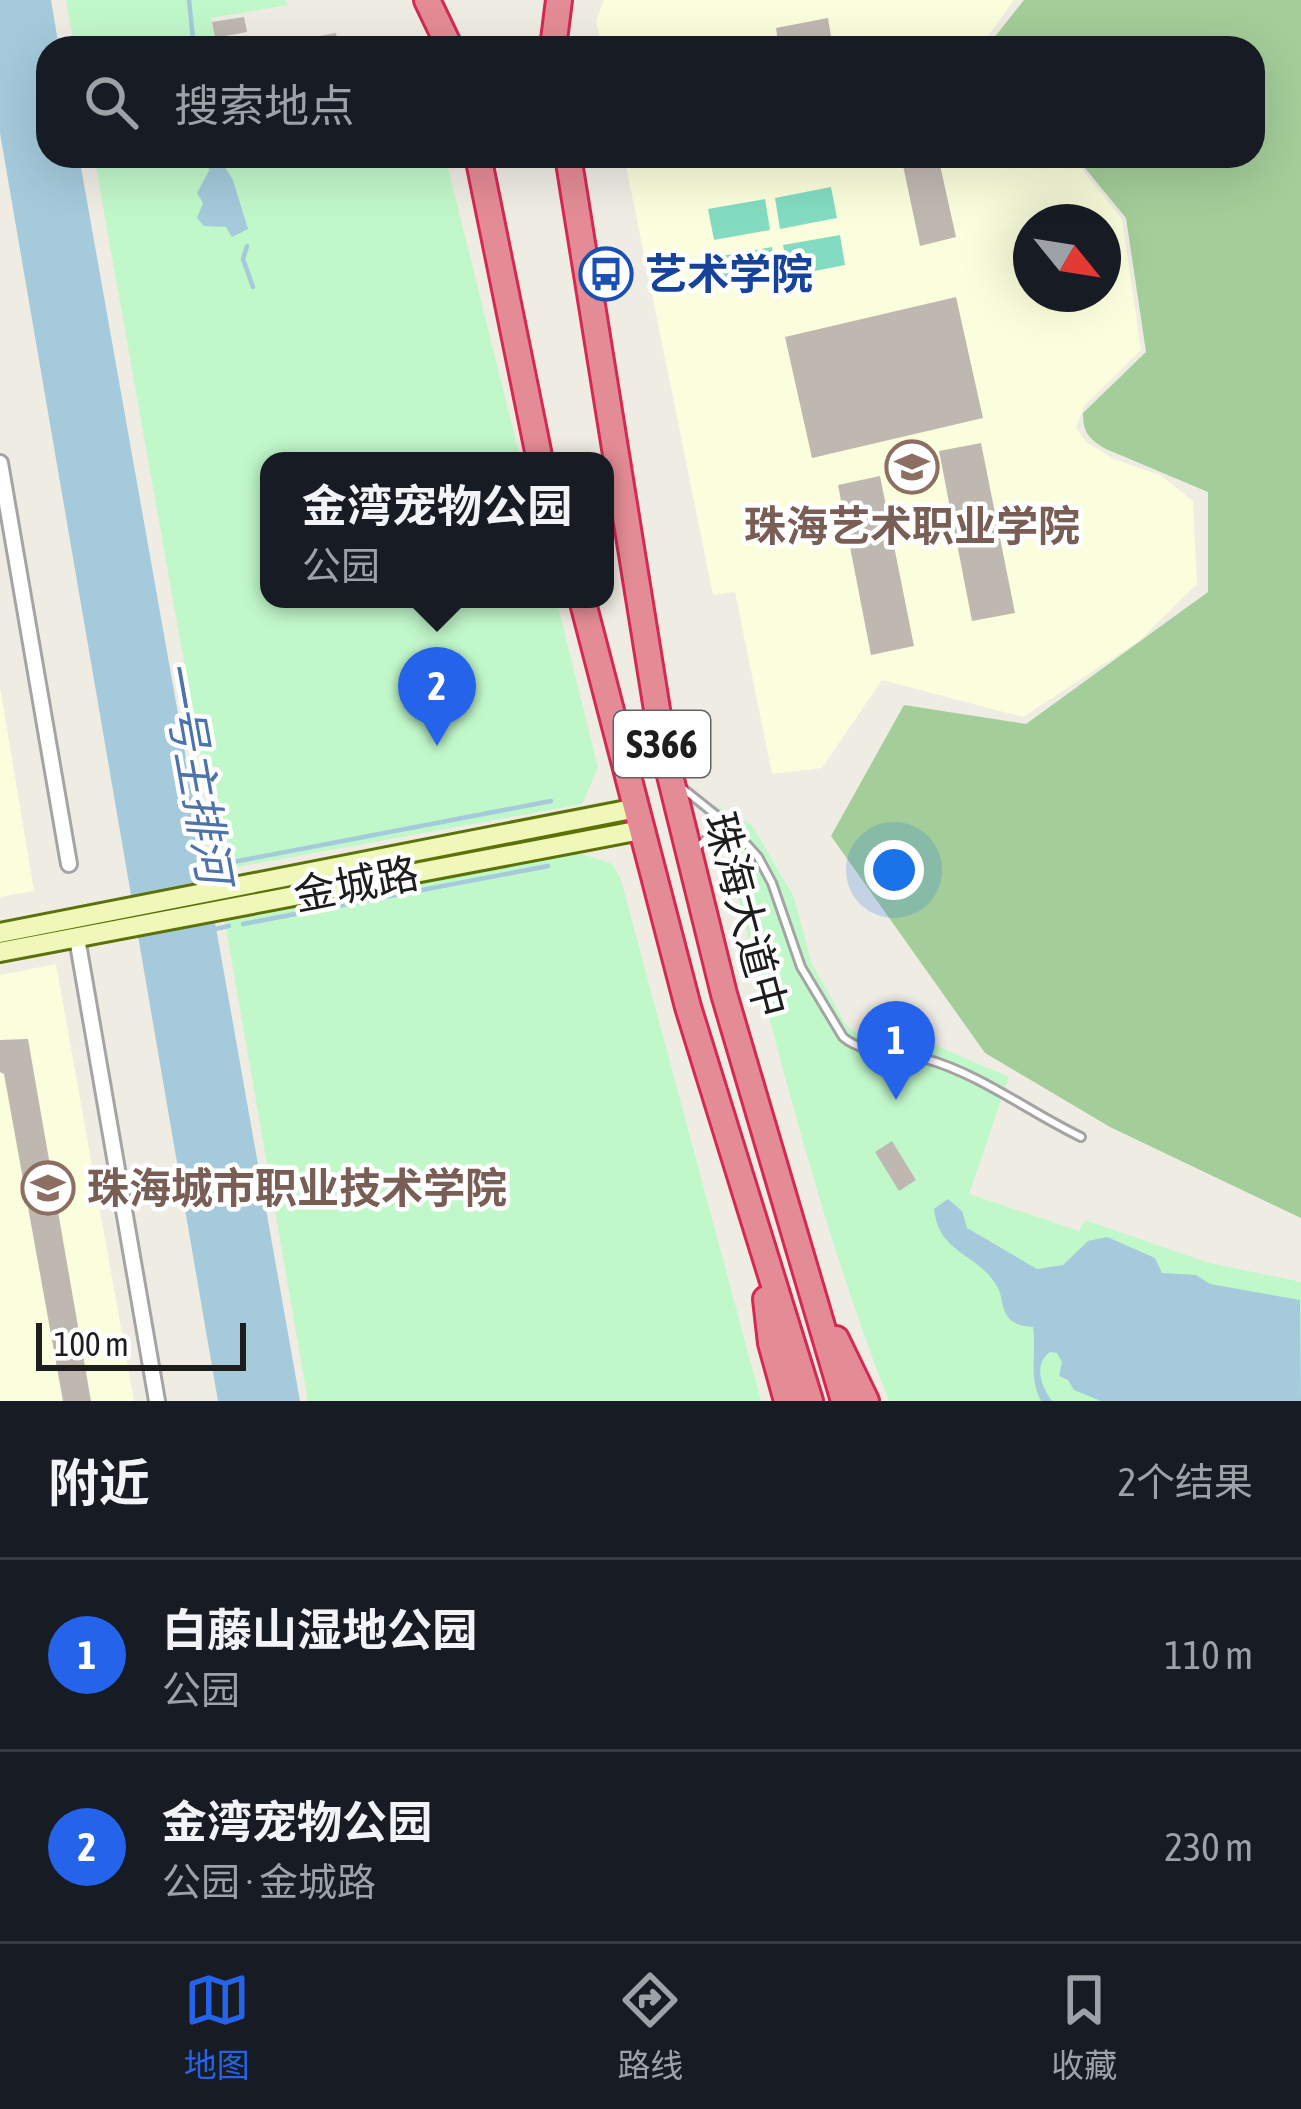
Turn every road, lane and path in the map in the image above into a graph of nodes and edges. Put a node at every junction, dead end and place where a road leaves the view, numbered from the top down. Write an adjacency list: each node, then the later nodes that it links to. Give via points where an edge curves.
1 (427, 0): 5 (highway)
2 (448, 0): 6 (highway)
3 (544, 0): 7 (highway)
4 (560, 0): 8 (highway)
5 (447, 36)
6 (452, 36)
7 (550, 36)
8 (554, 36)
9 (480, 168): 11 (highway)
10 (570, 168): 14 (highway, 珠海大道中 / S366)
11 (538, 452)
12 (0, 464): 18 (street)
13 (584, 608): 15 (highway, 珠海大道中 / S366)
14 (669, 776): 16 (lane); 17 (highway, 珠海大道中 / S366)
15 (639, 819): 19 (street, 金城路, via 215,911); 19 (street, 金城路, via 212,891); 24 (highway, 珠海大道中 / S366)
16 (740, 838): 17 (lane, via 718,829); 23 (lane, via 772,883 801,967 853,1046 962,1072)
17 (688, 856): 25 (highway, 珠海大道中 / S366)
18 (69, 864)
19 (135, 917): 20 (street, 金城路)
20 (88, 929): 21 (street, 金城路); 22 (street, 金城路); 26 (street)
21 (0, 933)
22 (0, 952)
23 (1081, 1137)
24 (760, 1249): 27 (highway); 28 (highway, 珠海大道中 / S366)
25 (822, 1317): 29 (highway, 珠海大道中 / S366); 30 (highway)
26 (158, 1401)
27 (787, 1401)
28 (810, 1401)
29 (844, 1401)
30 (866, 1401)

